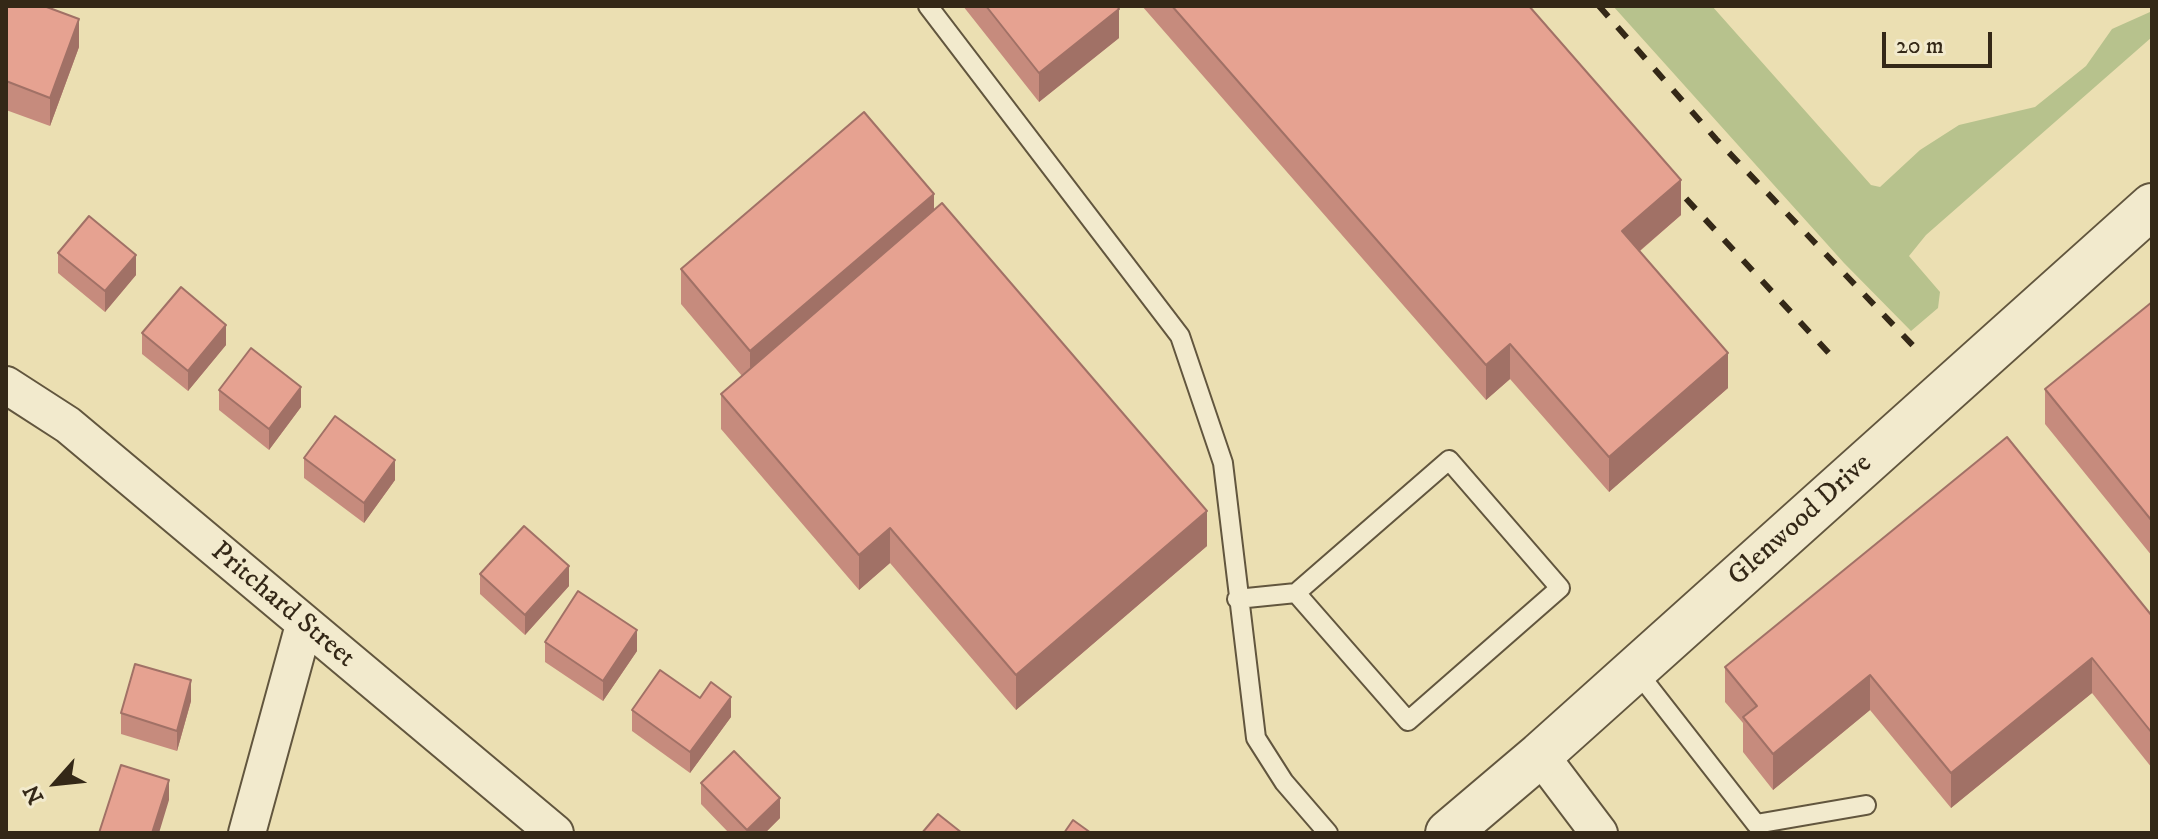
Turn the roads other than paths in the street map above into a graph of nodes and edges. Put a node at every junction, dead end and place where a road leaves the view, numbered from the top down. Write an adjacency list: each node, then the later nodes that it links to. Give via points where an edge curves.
1 (928, 6): 5 (lane, via 1180,336 1223,463)
2 (2152, 206): 7 (street, Glenwood Drive)
3 (6, 385): 6 (street, Pritchard Street, via 68,425)
4 (1296, 593): 4 (lane, via 1449,460 1560,588 1408,721); 5 (lane)
5 (1237, 599): 12 (lane, via 1256,738 1284,782)
6 (304, 625): 10 (street); 11 (street, Pritchard Street)
7 (1635, 669): 8 (street, Glenwood Drive); 9 (lane, via 1756,824)
8 (1540, 755): 13 (street, Glenwood Drive); 14 (street)
9 (1866, 805)
10 (247, 833)
11 (555, 833)
12 (1328, 833)
13 (1448, 833)
14 (1599, 833)

